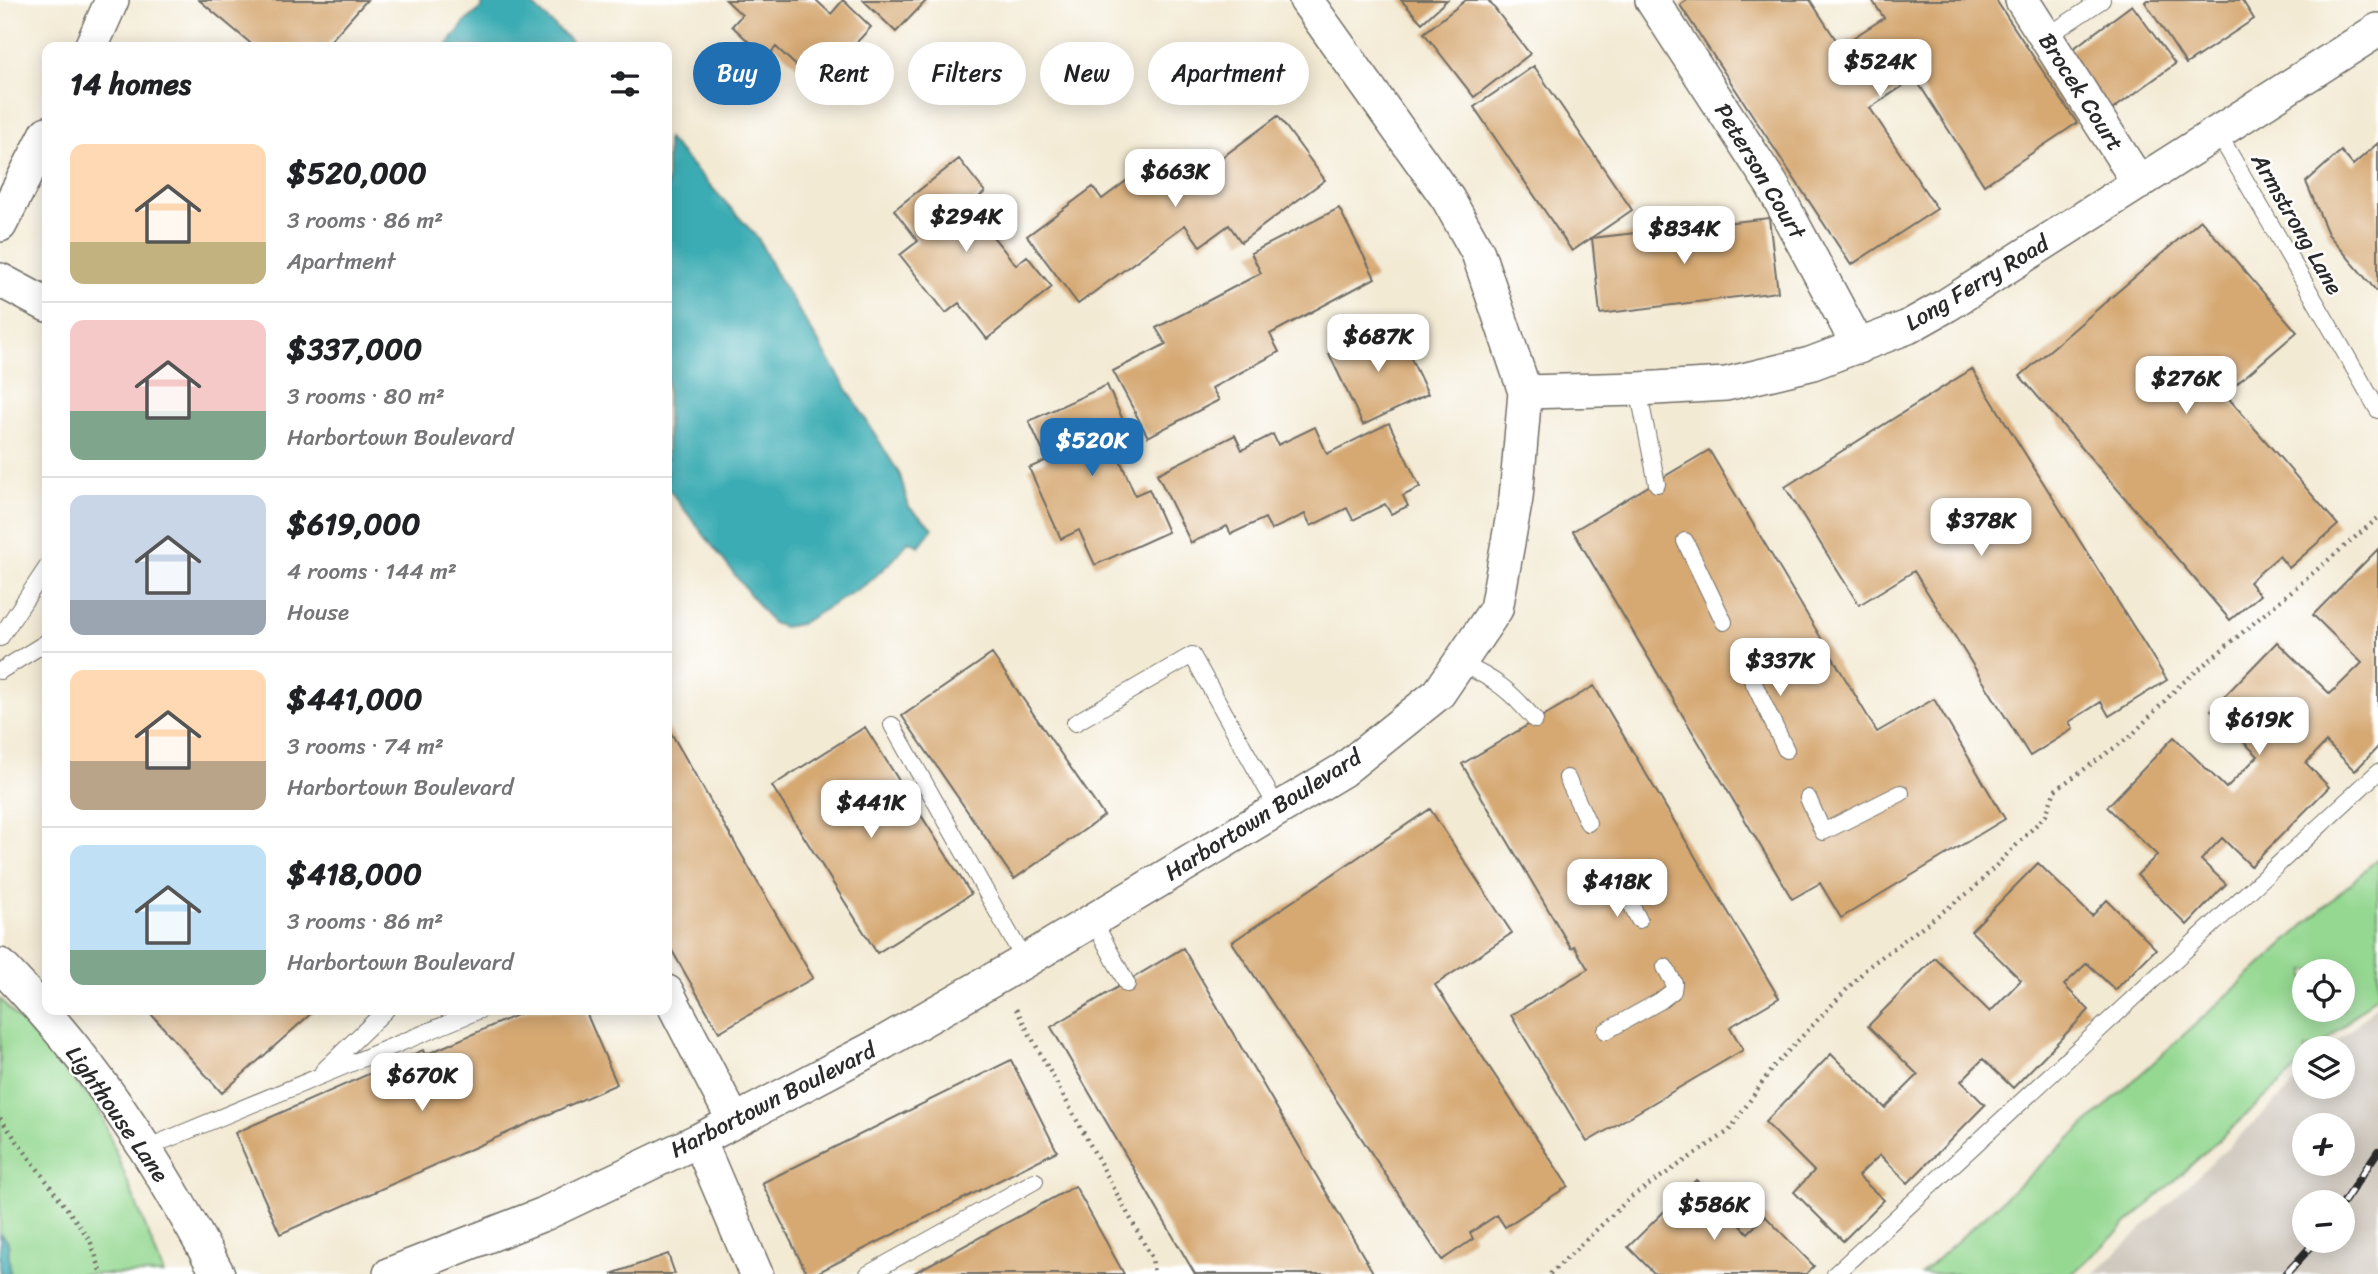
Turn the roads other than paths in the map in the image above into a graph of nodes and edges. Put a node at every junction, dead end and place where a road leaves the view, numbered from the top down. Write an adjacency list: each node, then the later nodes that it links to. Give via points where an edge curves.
1 (112, 0): 8 (street)
2 (1306, 0): 17 (street, Harbortown Boulevard, via 1448,199 1478,253)
3 (1652, 0): 15 (street, Peterson Court, via 1772,185)
4 (2022, 0): 7 (street, Brocek Court)
5 (2102, 0): 7 (lane)
6 (2378, 30): 9 (street, Long Ferry Road)
7 (2046, 37): 11 (street, Brocek Court)
8 (93, 42)
9 (2218, 133): 11 (street, Long Ferry Road); 18 (lane, Armstrong Lane)
10 (42, 143): 12 (street)
11 (2139, 183): 15 (street, Long Ferry Road, via 1947,305)
12 (0, 225)
13 (0, 279): 14 (street)
14 (42, 302)
15 (1859, 347): 16 (street, Long Ferry Road, via 1810,365 1726,384)
16 (1638, 389): 17 (street, Long Ferry Road); 19 (lane)
17 (1525, 392): 25 (street, Harbortown Boulevard, via 1516,498 1496,609)
18 (2378, 410)
19 (1657, 484)
20 (1685, 541): 22 (lane)
21 (42, 575): 23 (lane)
22 (1724, 622)
23 (0, 638)
24 (42, 645): 27 (lane)
25 (1460, 663): 28 (lane, via 1512,692); 36 (street, Harbortown Boulevard, via 1439,694 1343,770)
26 (1747, 669): 31 (lane)
27 (0, 671)
28 (1535, 720)
29 (1075, 723): 36 (lane, via 1192,655)
30 (892, 724): 43 (lane)
31 (1786, 750)
32 (2378, 772): 60 (lane)
33 (1567, 778): 37 (lane)
34 (1900, 793): 35 (lane, via 1824,832)
35 (1808, 798)
36 (1278, 809): 39 (street, Harbortown Boulevard)
37 (1588, 823)
38 (1615, 872): 40 (lane)
39 (1093, 920): 43 (street, Harbortown Boulevard); 44 (lane)
40 (1639, 920)
41 (0, 965): 46 (street, Lighthouse Lane)
42 (1665, 967): 50 (lane, via 1673,991)
43 (1011, 969): 52 (street, Harbortown Boulevard)
44 (1127, 984)
45 (672, 1002): 52 (street)
46 (42, 1010)
47 (47, 1015): 54 (street, Lighthouse Lane)
48 (381, 1015): 51 (lane)
49 (468, 1015): 51 (lane)
50 (1606, 1031)
51 (316, 1078): 54 (lane)
52 (734, 1121): 53 (street, Harbortown Boulevard)
53 (699, 1140): 57 (street, Harbortown Boulevard, via 544,1214); 58 (street)
54 (144, 1149): 56 (street, Lighthouse Lane)
55 (1035, 1181): 59 (lane)
56 (218, 1274)
57 (390, 1274)
58 (756, 1274)
59 (868, 1274)
60 (1835, 1274)

